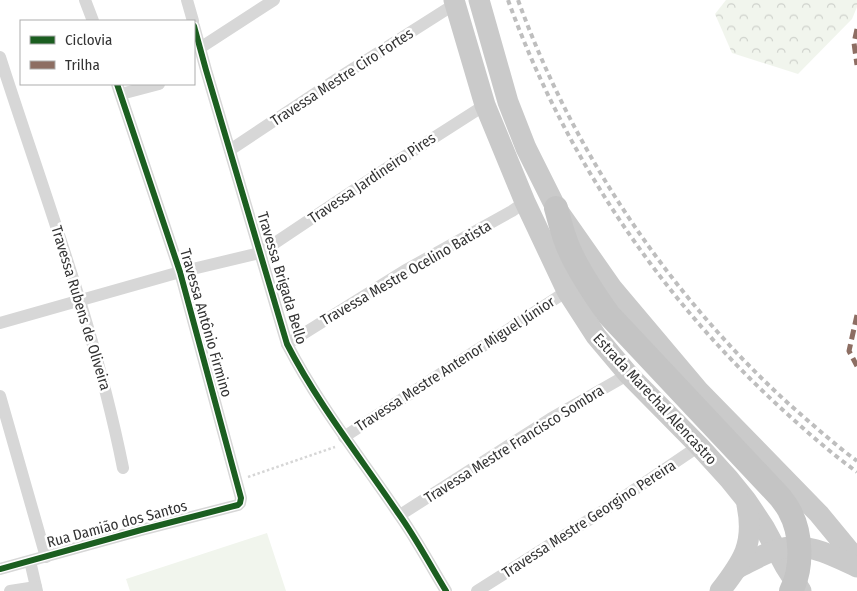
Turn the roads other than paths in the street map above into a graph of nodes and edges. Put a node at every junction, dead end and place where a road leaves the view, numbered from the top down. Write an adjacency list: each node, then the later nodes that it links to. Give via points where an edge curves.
1 (86, 0): 6 (street)
2 (187, 0): 7 (street)
3 (274, 0): 9 (street)
4 (479, 0): 17 (main road, via 508,102 526,148)
5 (454, 2): 14 (main road, Estrada Marechal Alencastro); 15 (street, Travessa Mestre Ciro Fortes)
6 (93, 20)
7 (192, 20)
8 (195, 30): 9 (street, Travessa Brigada Bello)
9 (200, 48): 11 (street, Travessa Brigada Bello)
10 (0, 57): 21 (street, Travessa Rubens de Oliveira)
11 (200, 72): 15 (street, Travessa Brigada Bello)
12 (151, 85): 13 (street)
13 (119, 89): 19 (street, Travessa Antônio Firmino)
14 (485, 105): 16 (main road, Estrada Marechal Alencastro); 18 (street, Travessa Jardineiro Pires)
15 (230, 150): 18 (street, Travessa Brigada Bello)
16 (525, 202): 20 (main road, Estrada Marechal Alencastro); 23 (street, Travessa Mestre Ocelino Batista, via 404,271)
17 (556, 208): 34 (main road, via 612,288 698,390 818,514); 44 (highway, via 569,250 601,304 789,510 799,548 797,576)
18 (260, 253): 19 (street); 23 (street, Travessa Brigada Bello)
19 (180, 272): 21 (street); 30 (street, Travessa Antônio Firmino)
20 (567, 291): 24 (main road, Estrada Marechal Alencastro, via 596,336); 26 (street, Travessa Mestre Antenor Miguel Júnior)
21 (81, 300): 22 (street); 28 (street, Travessa Rubens de Oliveira, via 114,421)
22 (0, 323)
23 (287, 344): 26 (street, Travessa Brigada Bello)
24 (628, 374): 27 (main road, Estrada Marechal Alencastro); 31 (street, Travessa Mestre Francisco Sombra, via 550,419)
25 (0, 396): 33 (street)
26 (344, 437): 31 (street, Travessa Brigada Bello)
27 (699, 446): 29 (main road, Estrada Marechal Alencastro); 42 (street, Travessa Mestre Georgino Pereira)
28 (123, 468)
29 (746, 500): 32 (main road, Estrada Marechal Alencastro); 37 (main road, via 750,535)
30 (240, 504): 33 (street, Rua Damião dos Santos)
31 (400, 515): 41 (street, Travessa Brigada Bello)
32 (776, 550): 36 (main road, via 789,546 805,547); 37 (main road); 45 (main road, Estrada Marechal Alencastro)
33 (46, 557): 35 (street, Rua Damião dos Santos)
34 (857, 560)
35 (30, 561): 38 (street, Rua Damião dos Santos); 39 (street)
36 (857, 567)
37 (738, 568): 43 (main road)
38 (0, 569)
39 (36, 589): 40 (street)
40 (10, 591)
41 (446, 591)
42 (478, 591)
43 (720, 591)
44 (791, 591)
45 (801, 591)

